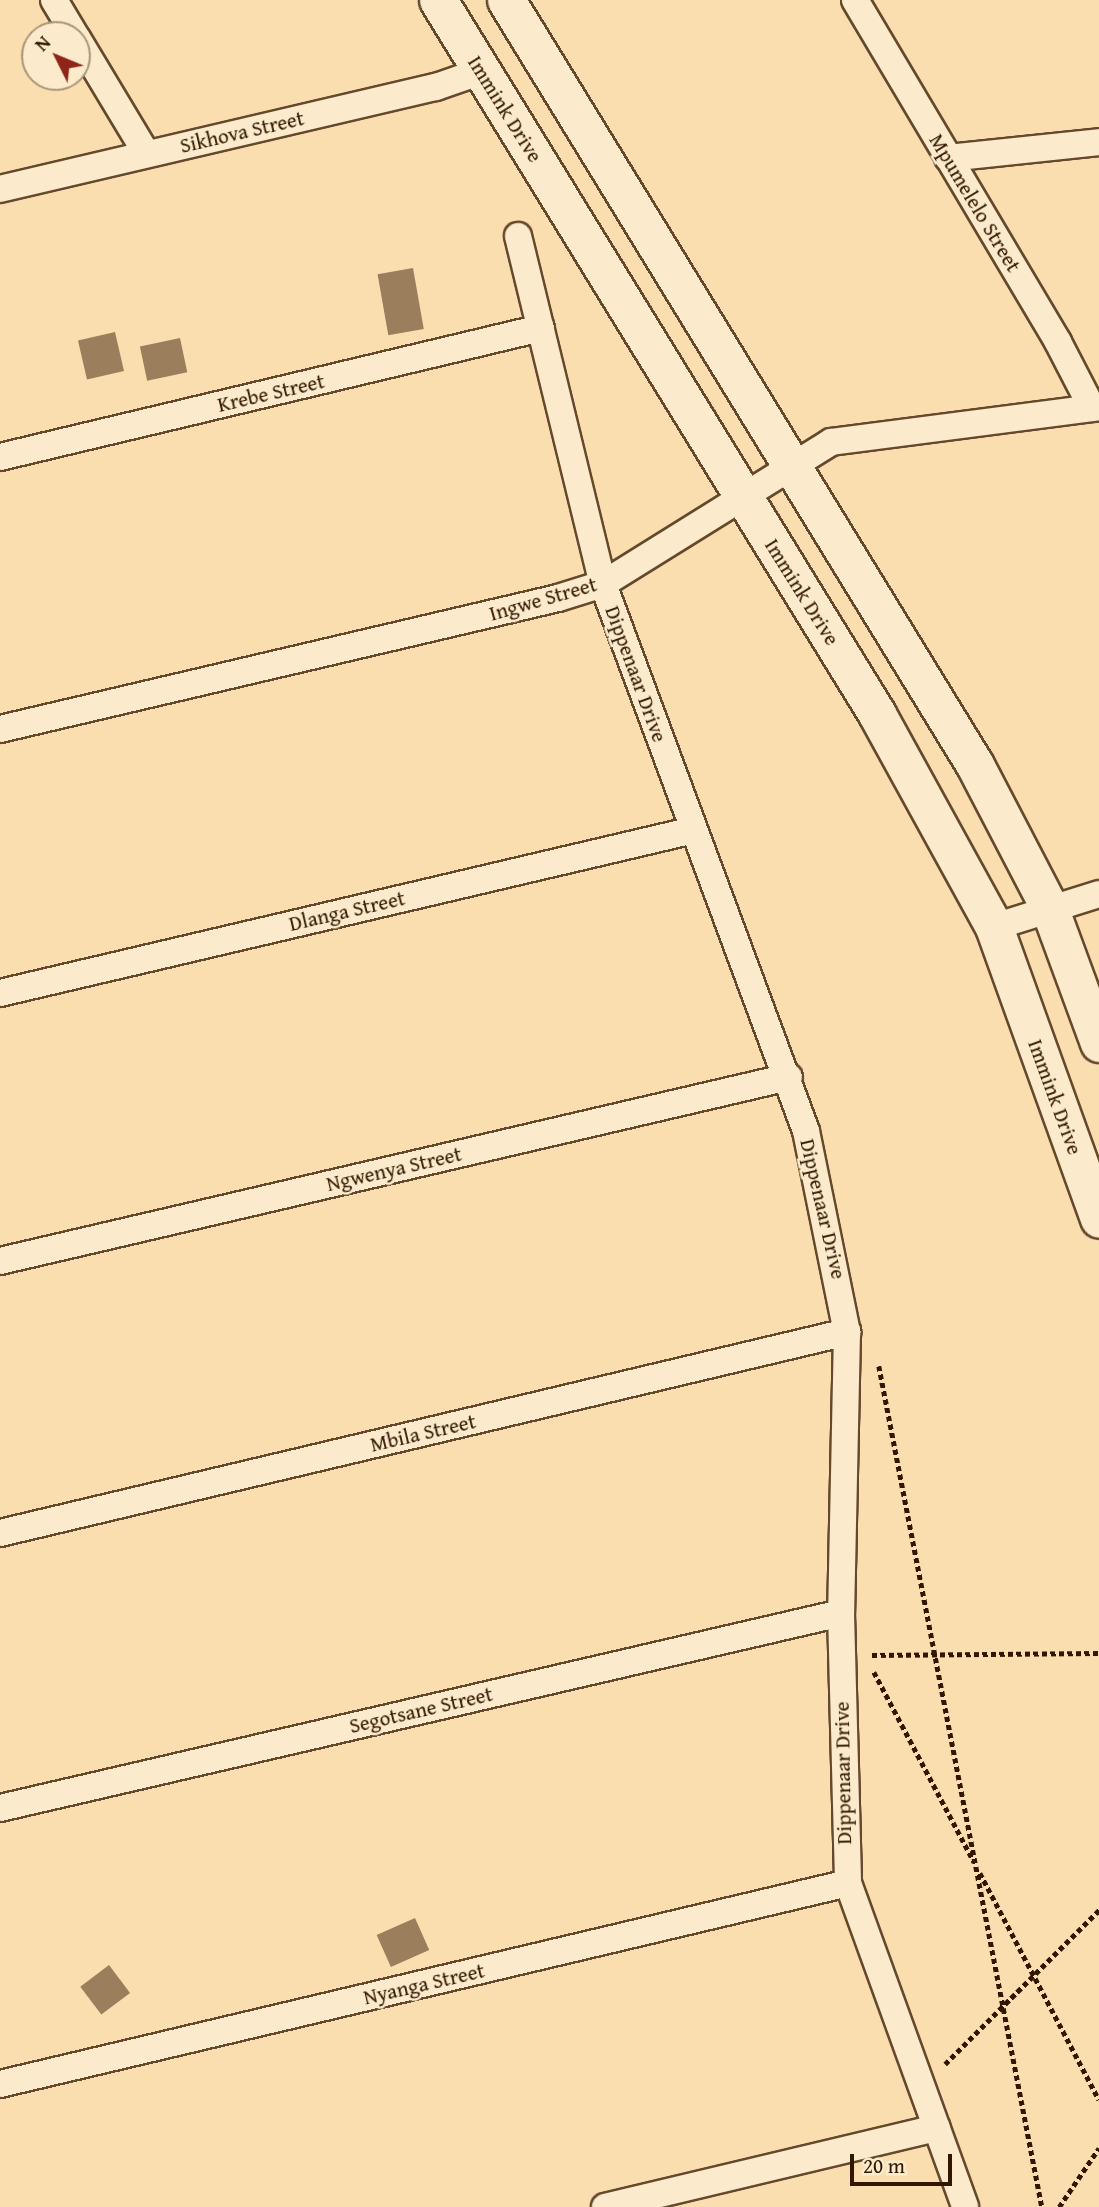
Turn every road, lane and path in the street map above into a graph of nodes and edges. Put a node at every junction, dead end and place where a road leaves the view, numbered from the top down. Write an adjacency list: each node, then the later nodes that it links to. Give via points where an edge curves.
1 (54, 0): 5 (street)
2 (438, 0): 7 (main road, Immink Drive)
3 (506, 0): 16 (main road)
4 (855, 0): 10 (street, Mpumelelo Street)
5 (66, 21)
6 (91, 62): 9 (street)
7 (482, 71): 9 (street, Sikhova Street, via 436,87); 17 (main road, Immink Drive)
8 (1099, 142): 10 (street)
9 (146, 153): 11 (street, Sikhova Street)
10 (948, 158): 14 (street, Mpumelelo Street)
11 (0, 189)
12 (518, 236): 13 (street, Dippenaar Drive)
13 (541, 328): 15 (street, Krebe Street); 18 (street, Dippenaar Drive)
14 (1095, 408): 16 (street, Ingwe Street, via 831,442)
15 (0, 457)
16 (790, 463): 17 (street, Ingwe Street); 22 (main road, via 936,697)
17 (743, 496): 18 (street, Ingwe Street); 23 (main road, Immink Drive, via 877,714)
18 (603, 584): 19 (street, Ingwe Street); 20 (street, Dippenaar Drive)
19 (0, 729)
20 (694, 830): 24 (street, Dlanga Street); 26 (street, Dippenaar Drive)
21 (1099, 894): 22 (street)
22 (1049, 907): 23 (street); 25 (main road)
23 (994, 927): 27 (main road, Immink Drive)
24 (0, 993)
25 (1099, 1043)
26 (789, 1077): 28 (street, Ngwenya Street); 29 (street, Dippenaar Drive, via 806,1131)
27 (1099, 1219)
28 (0, 1261)
29 (847, 1332): 31 (street, Mbila Street); 32 (street, Dippenaar Drive)
30 (877, 1355): 34 (path)
31 (0, 1533)
32 (842, 1613): 35 (street, Segotsane Street); 37 (street, Dippenaar Drive)
33 (1099, 1653): 34 (path)
34 (935, 1654): 36 (path); 36 (path, via 865,1656)
35 (0, 1808)
36 (976, 1867): 39 (path); 40 (path)
37 (848, 1883): 41 (street, Nyanga Street); 42 (street, Dippenaar Drive)
38 (1099, 1910): 39 (path)
39 (1033, 1976): 40 (path); 43 (path)
40 (1003, 2005): 42 (path); 48 (path)
41 (0, 2084)
42 (922, 2087): 44 (street, Dippenaar Drive)
43 (1099, 2100)
44 (937, 2128): 46 (street); 47 (street, Dippenaar Drive)
45 (1099, 2148): 49 (path)
46 (605, 2207)
47 (965, 2207)
48 (1042, 2207)
49 (1059, 2207)

